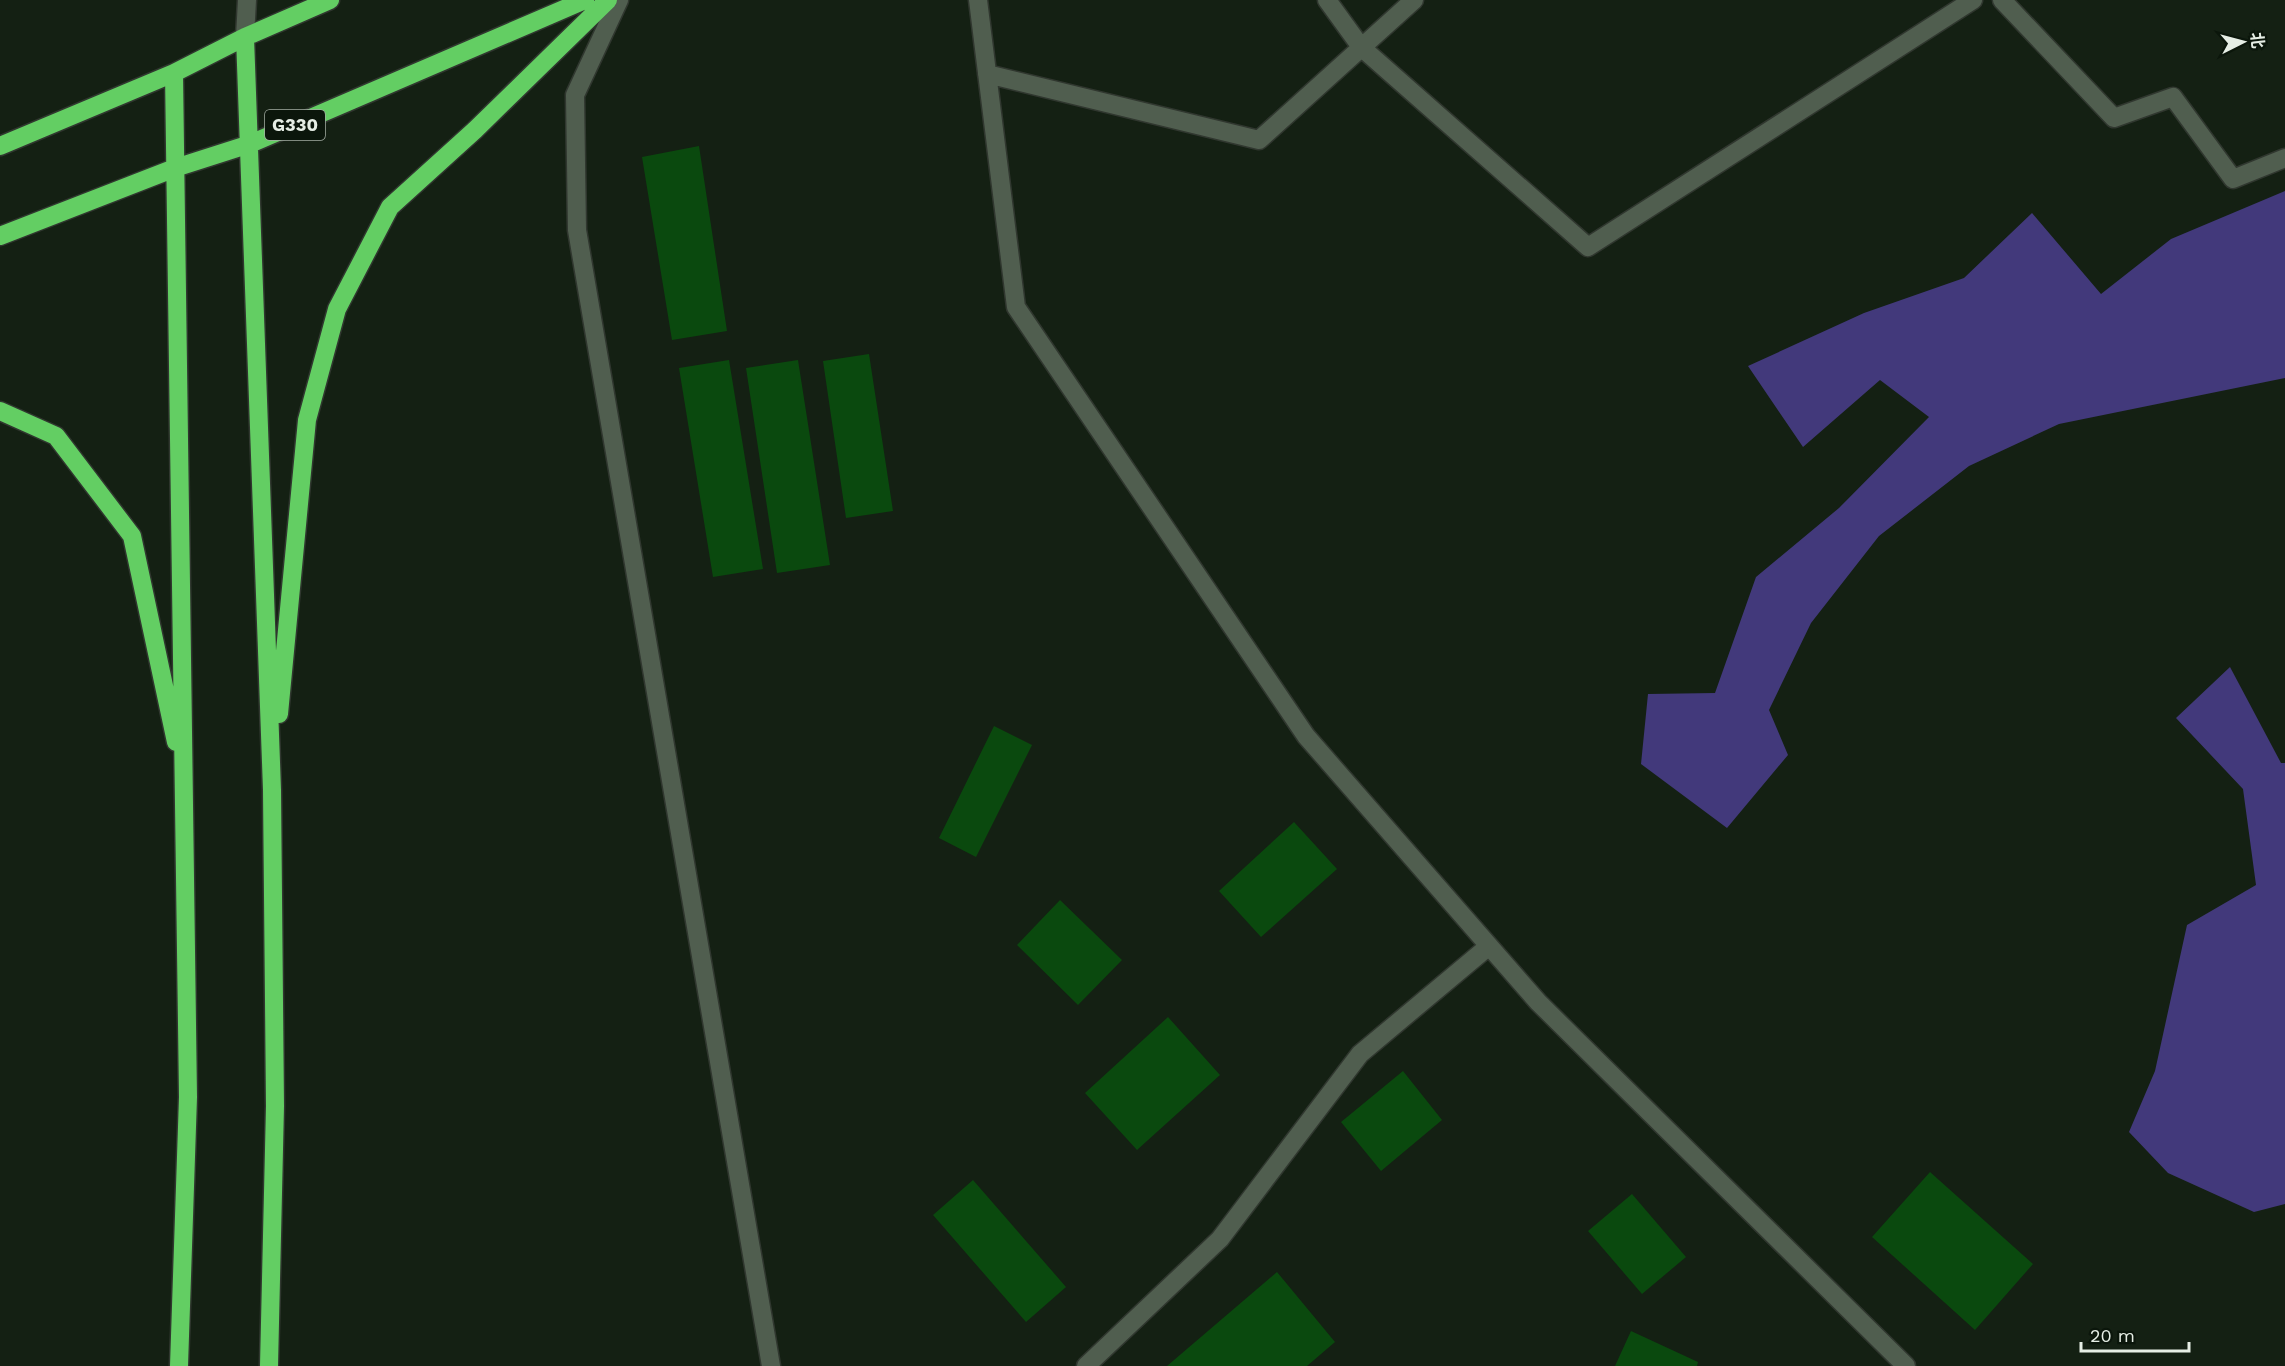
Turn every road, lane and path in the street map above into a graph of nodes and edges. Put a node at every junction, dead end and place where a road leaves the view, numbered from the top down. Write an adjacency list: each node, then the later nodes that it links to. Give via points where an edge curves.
1 (247, 0): 11 (street)
2 (330, 0): 11 (highway)
3 (585, 0): 15 (highway, G330)
4 (608, 0): 22 (highway, via 390,207 337,309 307,420)
5 (618, 0): 26 (street, via 575,95 577,230)
6 (978, 0): 14 (street)
7 (1327, 0): 12 (street)
8 (1414, 0): 12 (street)
9 (1973, 0): 12 (street, via 1588,247)
10 (2002, 0): 17 (street, via 2114,118 2173,97 2233,179)
11 (245, 37): 13 (highway); 15 (highway)
12 (1361, 46): 14 (street, via 1259,140)
13 (174, 73): 16 (highway); 18 (highway)
14 (987, 74): 23 (street, via 1016,307 1306,736)
15 (250, 144): 18 (highway, G330); 22 (highway)
16 (0, 146)
17 (2285, 158)
18 (176, 168): 19 (highway, G330); 21 (highway)
19 (0, 236)
20 (0, 411): 21 (highway, via 57,436 132,536)
21 (184, 780): 24 (highway, via 188,1097)
22 (272, 790): 25 (highway, via 275,1106)
23 (1489, 946): 27 (street, via 1360,1054 1220,1239); 28 (street, via 1538,1002)
24 (178, 1366)
25 (269, 1366)
26 (771, 1366)
27 (1086, 1366)
28 (1906, 1366)

